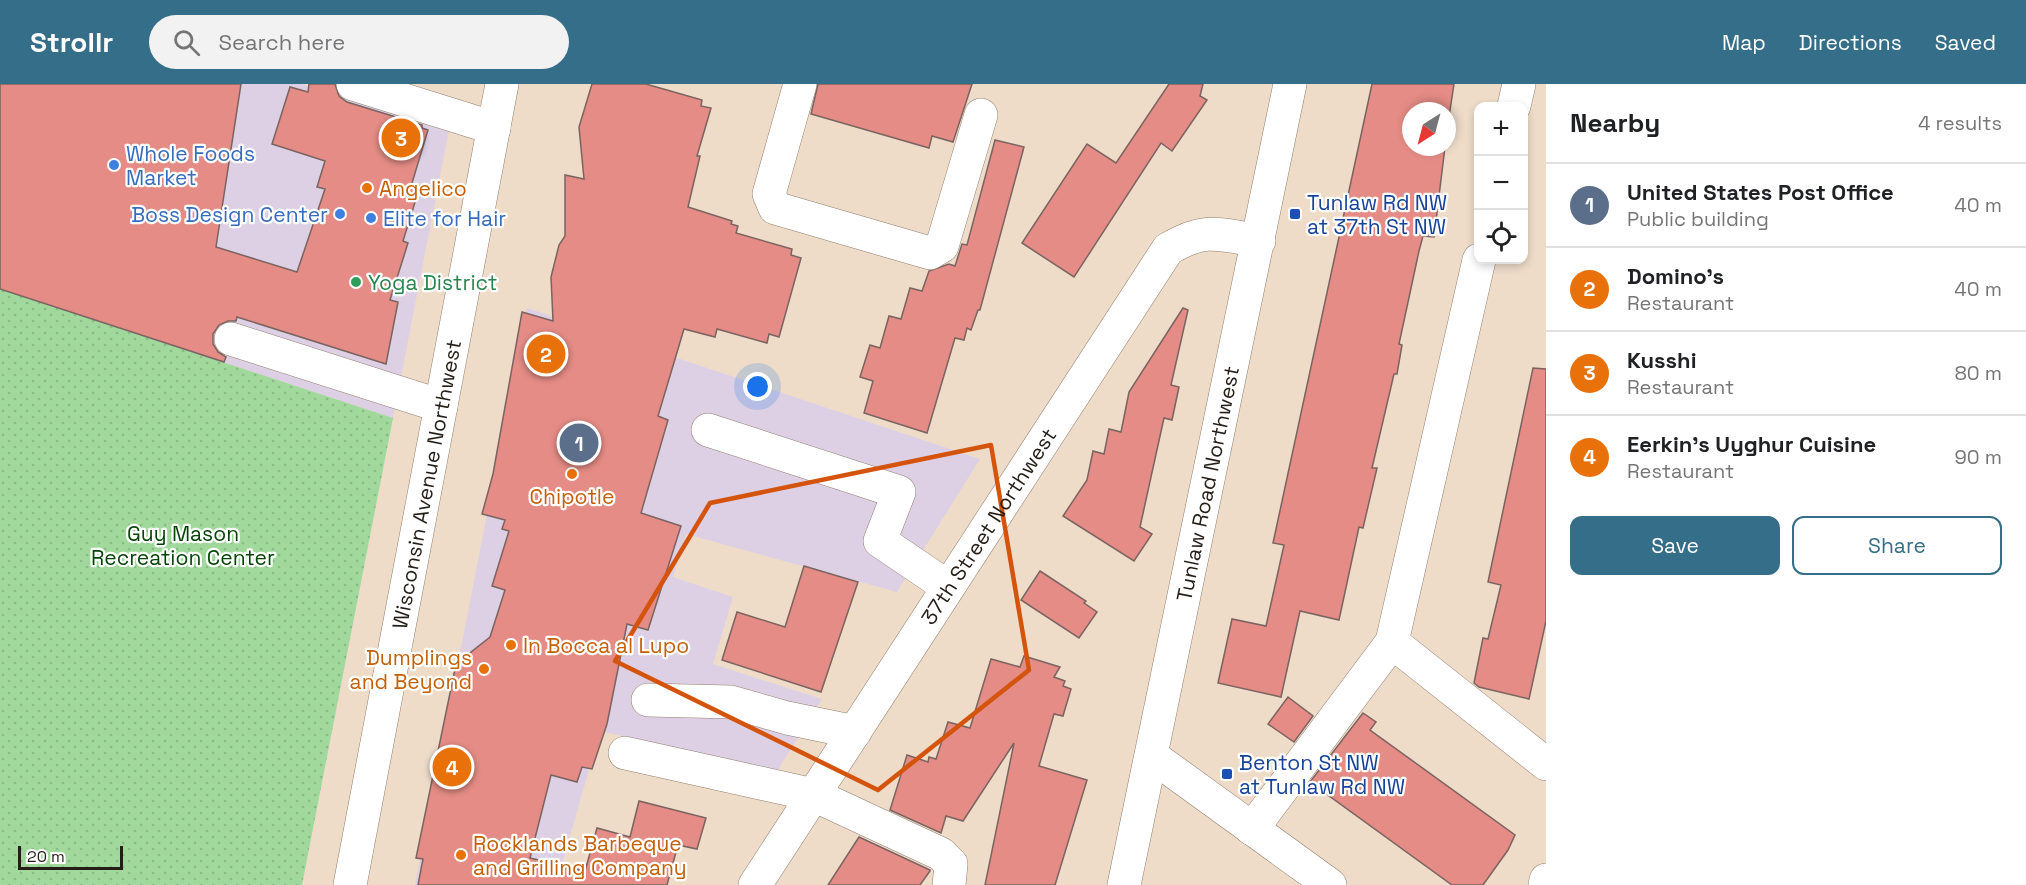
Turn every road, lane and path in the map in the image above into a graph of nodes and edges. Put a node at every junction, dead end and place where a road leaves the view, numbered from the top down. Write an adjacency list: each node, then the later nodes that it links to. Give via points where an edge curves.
1 (353, 84): 8 (street)
2 (502, 84): 8 (street, Wisconsin Avenue Northwest)
3 (800, 84): 7 (street, via 769,194 775,208 930,253 942,246)
4 (1290, 84): 9 (street, Tunlaw Road Northwest)
5 (1519, 84): 6 (street)
6 (1515, 102)
7 (981, 115)
8 (494, 128): 12 (street, Wisconsin Avenue Northwest)
9 (1259, 241): 14 (street, 37th Street Northwest, via 1210,233 1188,236 1168,249); 19 (street, Tunlaw Road Northwest)
10 (1478, 264): 15 (street)
11 (231, 339): 12 (street)
12 (441, 406): 24 (street, Wisconsin Avenue Northwest)
13 (708, 430): 14 (street, via 899,492 880,541)
14 (948, 587): 17 (street, 37th Street Northwest)
15 (1392, 642): 20 (street); 22 (street)
16 (648, 700): 17 (street, via 731,702)
17 (855, 732): 21 (street, 37th Street Northwest)
18 (626, 753): 21 (street)
19 (1152, 756): 22 (street); 27 (street, Tunlaw Road Northwest)
20 (1546, 764)
21 (814, 795): 25 (street, 37th Street Northwest); 26 (street, via 941,854 951,864)
22 (1252, 829): 28 (street)
23 (1546, 880): 29 (street)
24 (350, 885)
25 (755, 885)
26 (949, 885)
27 (1124, 885)
28 (1330, 885)
29 (1545, 885)

